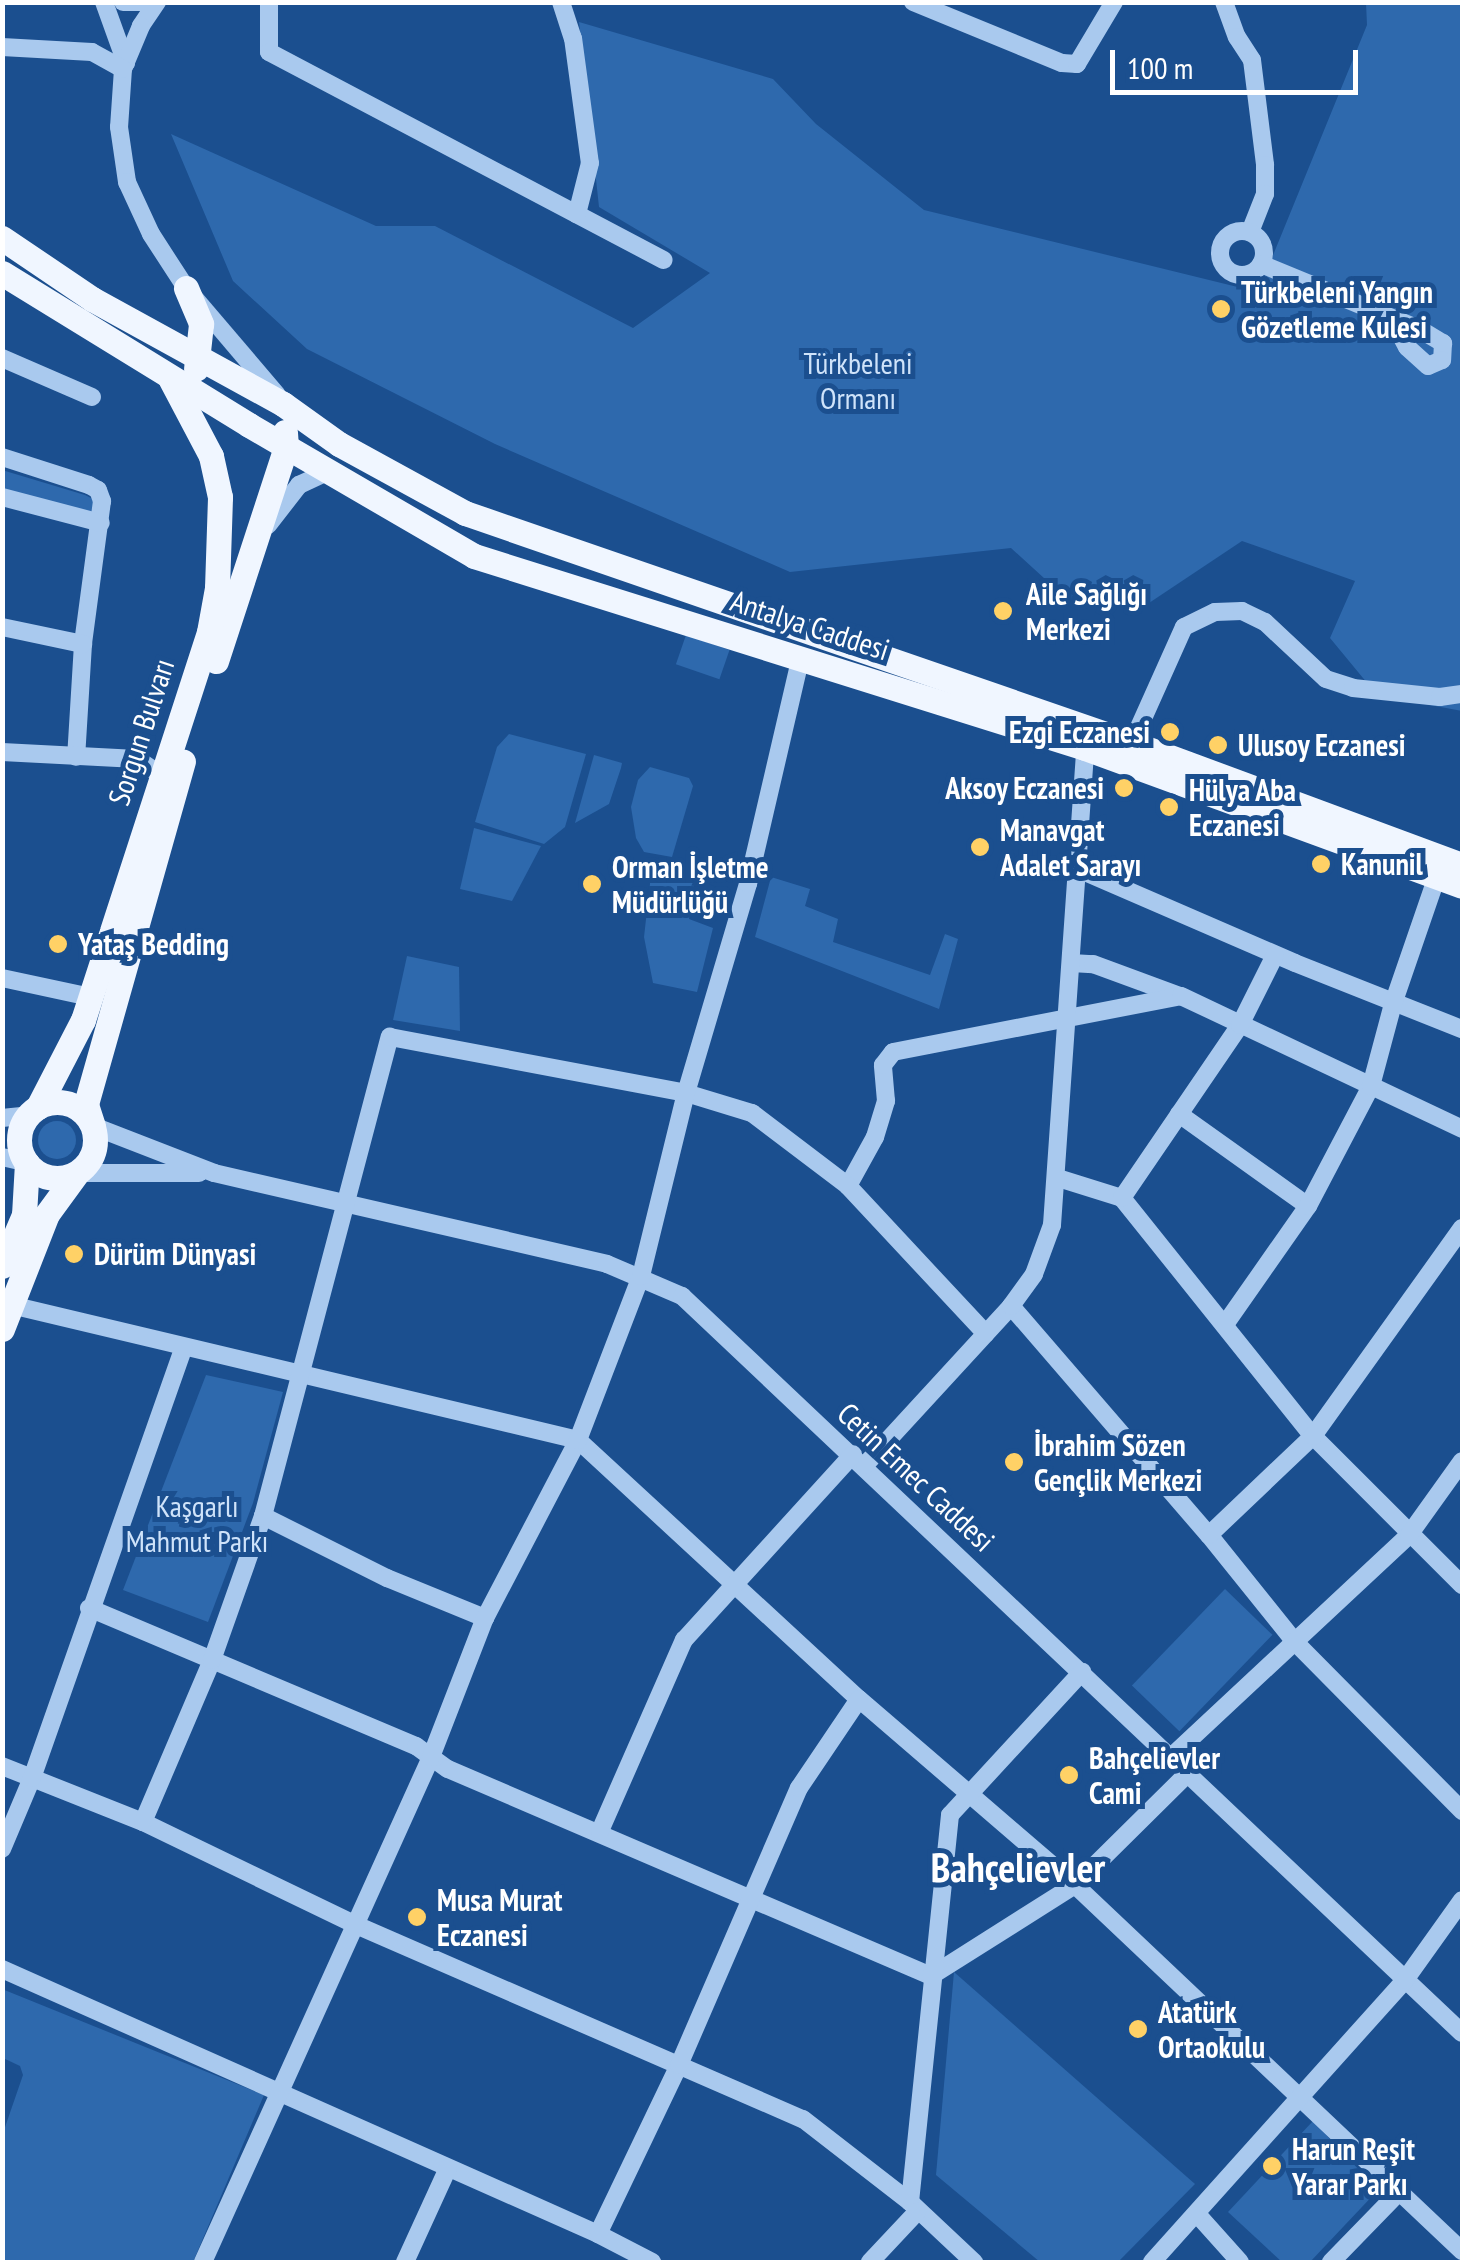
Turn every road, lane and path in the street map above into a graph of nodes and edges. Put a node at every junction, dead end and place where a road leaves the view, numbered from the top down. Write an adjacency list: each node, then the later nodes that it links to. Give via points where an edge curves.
1 (104, 2): 12 (street)
2 (123, 2): 3 (street)
3 (145, 2)
4 (157, 2): 12 (street)
5 (269, 2): 13 (street, via 269,52)
6 (560, 2): 13 (street, via 573,38 590,163)
7 (913, 2): 8 (street, via 1077,64)
8 (1114, 2)
9 (1205, 2): 10 (street)
10 (1226, 10): 14 (street, via 1252,60 1265,164 1264,194)
11 (2, 47): 12 (street, via 92,52)
12 (125, 66): 19 (street, via 120,127 127,182)
13 (577, 214): 16 (street)
14 (1250, 232): 17 (street, via 1264,250); 17 (street, via 1228,235 1220,256 1234,274 1249,274)
15 (2, 238): 21 (main road, Antalya Caddesi)
16 (664, 260)
17 (1261, 264): 20 (street)
18 (2, 272): 23 (main road, Antalya Caddesi)
19 (186, 288): 21 (main road, via 201,324); 26 (street)
20 (1392, 320)
21 (196, 357): 24 (main road); 26 (main road, Antalya Caddesi)
22 (2, 358): 25 (street)
23 (166, 371): 24 (main road, Antalya Caddesi); 27 (main road, Sorgun Bulvarı)
24 (196, 393): 27 (main road); 28 (main road, Antalya Caddesi)
25 (92, 398)
26 (283, 404): 28 (main road); 38 (main road, Antalya Caddesi, via 339,444 465,513)
27 (202, 432): 42 (main road, Sorgun Bulvarı, via 220,497 217,588)
28 (286, 447): 30 (main road, Antalya Caddesi); 33 (main road, Sorgun Bulvarı)
29 (2, 457): 32 (street, via 98,490)
30 (329, 471): 33 (street, Sorgun Bulvarı, via 284,499); 36 (main road, Antalya Caddesi, via 474,556)
31 (2, 496): 32 (street)
32 (100, 522): 35 (street)
33 (254, 546): 61 (main road, Sorgun Bulvarı, via 99,1050 86,1104)
34 (2, 627): 35 (street)
35 (82, 644): 41 (street)
36 (801, 657): 39 (main road, Antalya Caddesi); 57 (street, via 748,884)
37 (1462, 694): 38 (street, via 1353,688 1326,678 1265,622 1242,611 1215,612 1184,627)
38 (1132, 743): 43 (main road, Antalya Caddesi)
39 (1086, 748): 44 (street); 45 (main road, Antalya Caddesi)
40 (2, 752): 41 (street)
41 (76, 758): 42 (street, via 137,759)
42 (161, 775): 51 (main road, Sorgun Bulvarı)
43 (1462, 865)
44 (1078, 869): 47 (street); 48 (street)
45 (1438, 876): 46 (main road, Antalya Caddesi); 52 (street)
46 (1462, 886)
47 (1275, 955): 52 (street); 54 (street)
48 (1071, 963): 50 (street, via 1093,964); 53 (street)
49 (2, 978): 51 (street)
50 (1181, 996): 53 (street); 54 (street)
51 (90, 998): 58 (main road, Sorgun Bulvarı, via 56,1078)
52 (1393, 1004): 55 (street); 56 (street)
53 (1066, 1016): 66 (street); 67 (street, via 893,1052 883,1065 886,1101 875,1138)
54 (1240, 1025): 56 (street); 59 (street)
55 (1462, 1029)
56 (1372, 1086): 62 (street); 70 (street)
57 (686, 1093): 67 (street, via 752,1113); 69 (street, via 390,1038); 73 (street)
58 (34, 1111): 60 (street); 61 (main road, via 50,1102 76,1106); 63 (main road)
59 (1180, 1114): 68 (street); 70 (street)
60 (2, 1118)
61 (93, 1126): 64 (main road, via 94,1152); 65 (street)
62 (1462, 1130)
63 (14, 1160): 64 (main road, via 56,1178); 72 (main road, via 24,1215)
64 (78, 1173): 65 (street); 75 (main road, via 47,1214)
65 (214, 1173): 69 (street, Cetin Emec Caddesi)
66 (1058, 1178): 68 (street); 74 (street, via 1052,1225 1034,1274)
67 (848, 1186): 77 (street)
68 (1122, 1198): 76 (street)
69 (344, 1206): 73 (street, Cetin Emec Caddesi); 79 (street)
70 (1308, 1206): 76 (street)
71 (1462, 1228): 80 (street)
72 (2, 1266)
73 (641, 1276): 81 (street); 82 (street, Cetin Emec Caddesi, via 682,1296)
74 (1010, 1306): 77 (street); 85 (street)
75 (7, 1317): 78 (street)
76 (1226, 1323): 80 (street)
77 (986, 1334): 82 (street)
78 (184, 1347): 79 (street); 89 (street)
79 (302, 1374): 81 (street); 84 (street)
80 (1313, 1436): 85 (street); 86 (street)
81 (578, 1440): 87 (street); 90 (street)
82 (859, 1460): 87 (street); 93 (street, Cetin Emec Caddesi)
83 (1462, 1461): 86 (street)
84 (263, 1516): 90 (street); 92 (street)
85 (1209, 1534): 91 (street)
86 (1409, 1535): 88 (street); 91 (street)
87 (734, 1582): 94 (street); 103 (street, via 684,1640)
88 (1462, 1585)
89 (89, 1608): 92 (street); 99 (street)
90 (485, 1618): 95 (street)
91 (1295, 1642): 96 (street); 101 (street)
92 (212, 1660): 95 (street); 102 (street)
93 (1082, 1672): 96 (street, Cetin Emec Caddesi); 100 (street)
94 (859, 1698): 100 (street); 106 (street, via 800,1788)
95 (431, 1757): 103 (street); 108 (street)
96 (1171, 1757): 98 (street, Cetin Emec Caddesi)
97 (2, 1766): 99 (street)
98 (1188, 1772): 105 (street); 111 (street, Cetin Emec Caddesi)
99 (32, 1778): 102 (street); 104 (street)
100 (967, 1794): 105 (street); 110 (street, via 950,1815)
101 (1462, 1811)
102 (143, 1822): 108 (street)
103 (600, 1832): 106 (street)
104 (2, 1848)
105 (1075, 1885): 110 (street); 115 (street)
106 (749, 1897): 110 (street); 113 (street)
107 (1462, 1900): 111 (street)
108 (356, 1924): 113 (street); 114 (street)
109 (2, 1969): 114 (street)
110 (931, 1976): 118 (street)
111 (1405, 1980): 112 (street, Cetin Emec Caddesi); 115 (street)
112 (1462, 2033)
113 (679, 2066): 118 (street, via 803,2119); 120 (street)
114 (278, 2093): 116 (street); 122 (street)
115 (1302, 2101): 117 (street); 119 (street)
116 (448, 2168): 120 (street); 123 (street)
117 (1399, 2192): 121 (street); 129 (street)
118 (913, 2207): 125 (street); 126 (street)
119 (1197, 2214): 127 (street); 128 (street)
120 (598, 2234): 124 (street)
121 (1462, 2251)
122 (203, 2262)
123 (405, 2262)
124 (652, 2262)
125 (870, 2262)
126 (974, 2262)
127 (1152, 2262)
128 (1240, 2262)
129 (1331, 2262)

